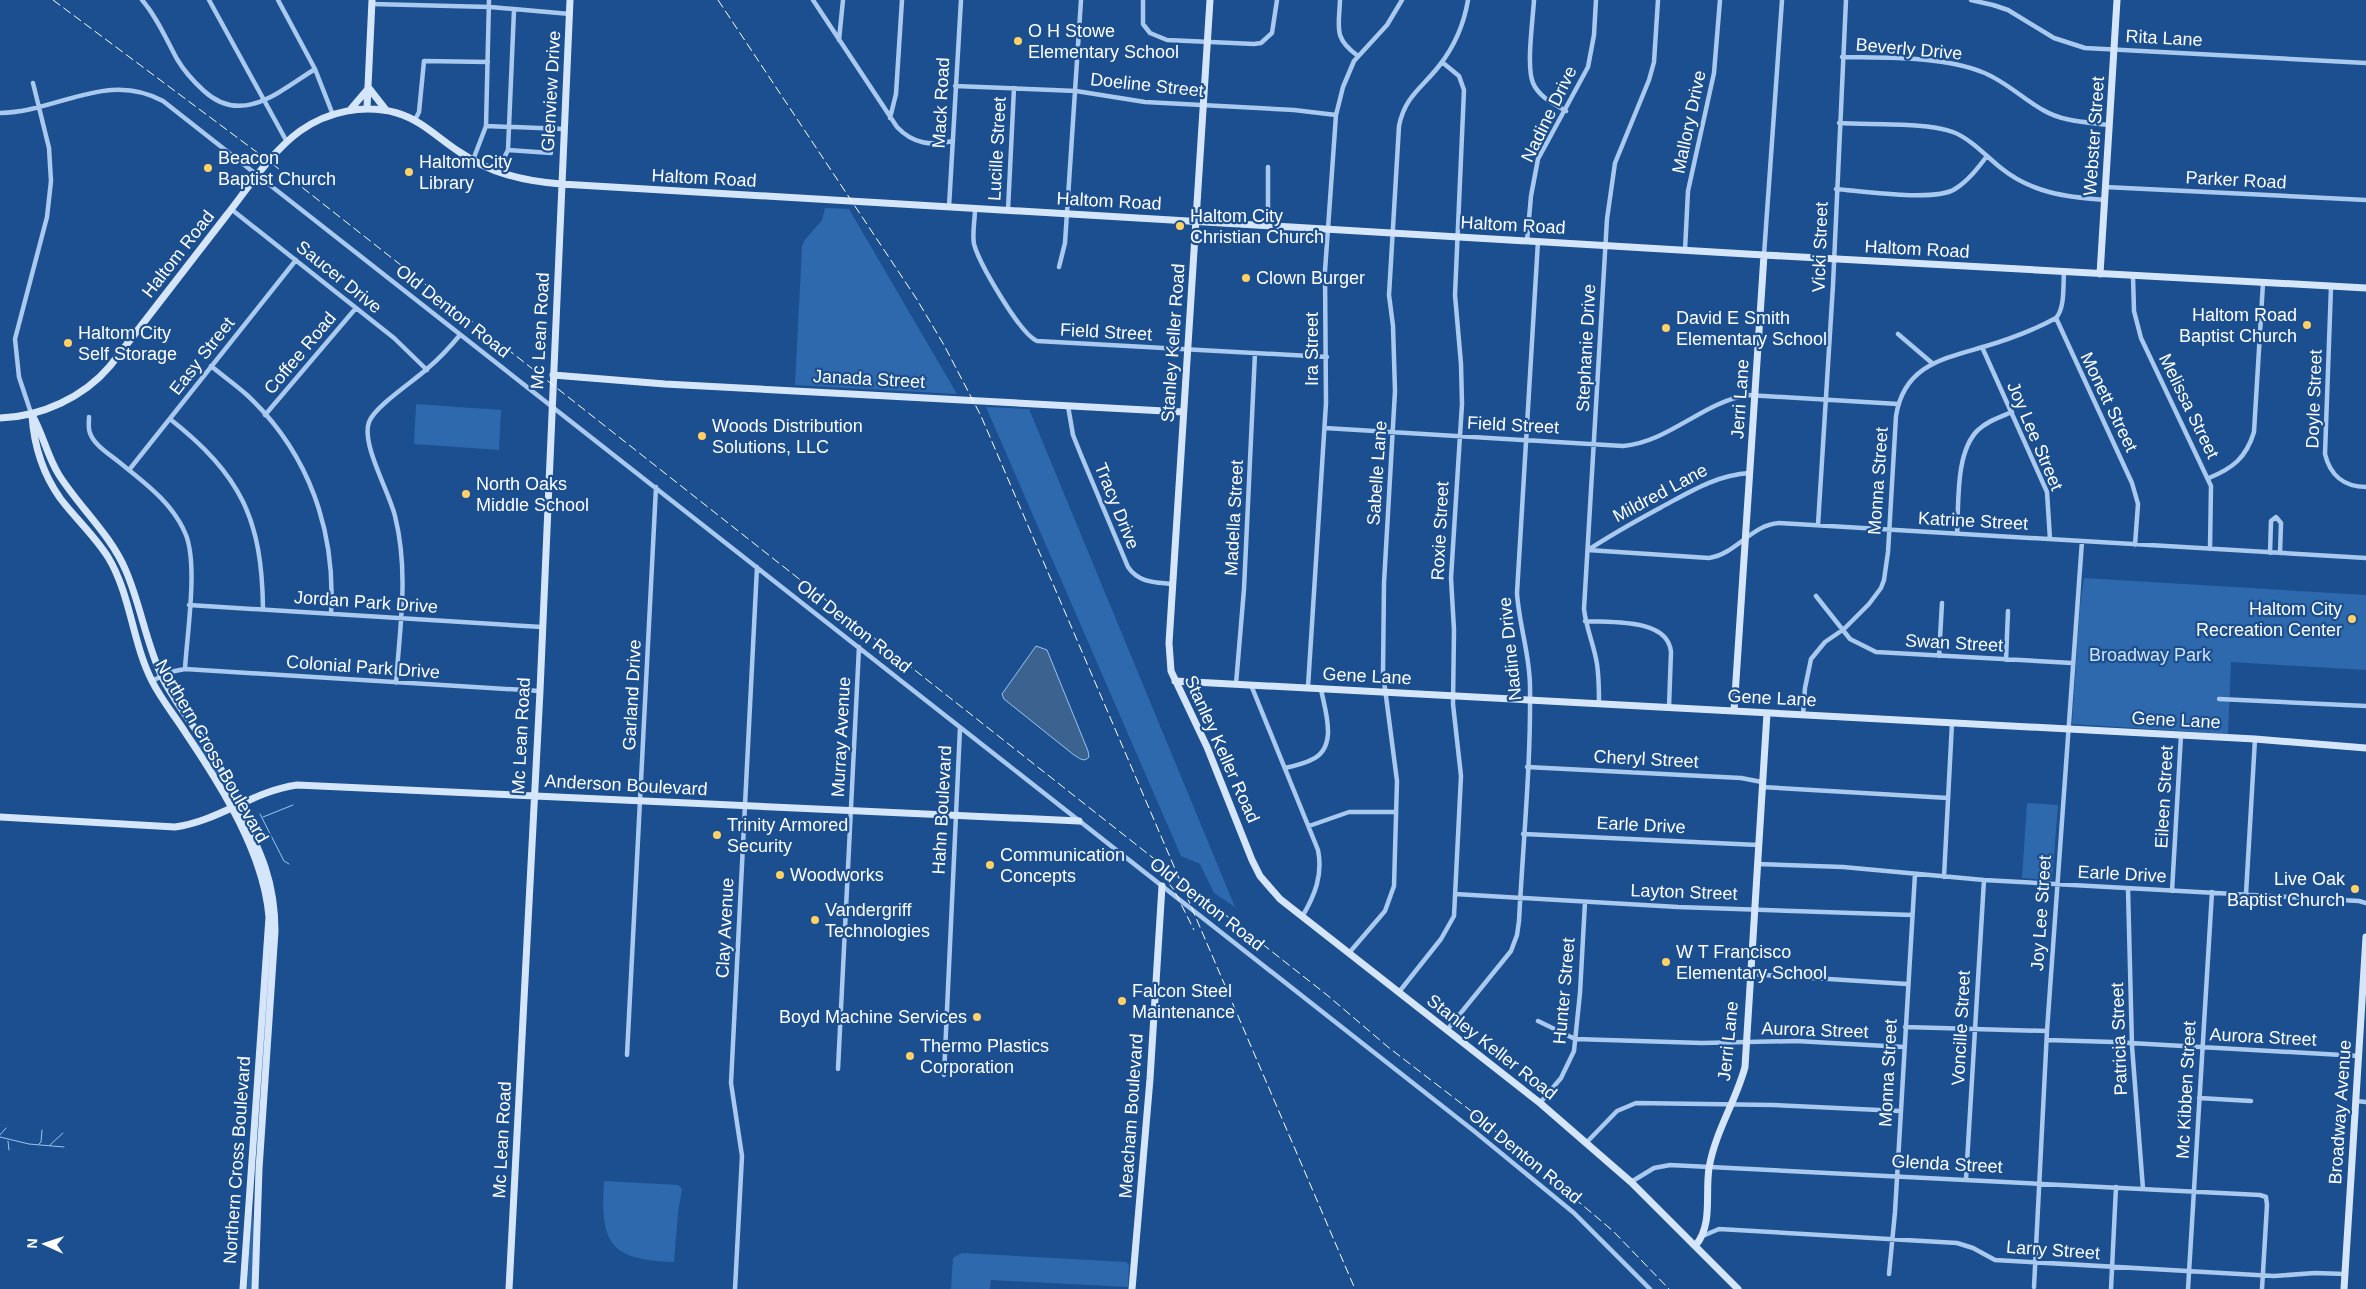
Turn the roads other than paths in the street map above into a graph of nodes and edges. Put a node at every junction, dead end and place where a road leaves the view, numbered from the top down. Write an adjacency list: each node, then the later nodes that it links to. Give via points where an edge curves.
1 (142, 0): 44 (street, via 182,68 208,95 230,106 243,107)
2 (209, 0): 44 (street)
3 (278, 0): 38 (street)
4 (490, 0): 27 (street)
5 (570, 0): 29 (street, Glenview Drive)
6 (813, 0): 30 (street)
7 (843, 0): 30 (street)
8 (902, 0): 54 (street, via 896,94)
9 (961, 0): 40 (street, Mack Road)
10 (1081, 0): 43 (street)
11 (1143, 0): 31 (street, via 1143,24 1150,33 1167,40)
12 (1210, 0): 31 (street, Stanley Keller Road)
13 (1277, 0): 31 (street, via 1275,27 1270,37 1261,43)
14 (1340, 0): 33 (street, via 1340,38)
15 (1402, 0): 33 (street, Ira Street, via 1396,12)
16 (1468, 0): 36 (street, Sabelle Lane, via 1462,26)
17 (1534, 0): 50 (street, via 1532,82 1543,96)
18 (1596, 0): 50 (street, Nadine Drive, via 1591,55)
19 (1658, 0): 87 (street, Stephanie Drive, via 1654,62 1615,163)
20 (1720, 0): 88 (street, Mallory Drive, via 1714,73 1688,192)
21 (1782, 0): 89 (street, Jerri Lane)
22 (1846, 0): 34 (street, Vicki Street)
23 (1971, 0): 32 (street, Rita Lane, via 2008,10 2061,42)
24 (2117, 0): 32 (street, Webster Street)
25 (372, 2): 26 (street); 41 (street)
26 (426, 3): 27 (street)
27 (490, 7): 28 (street); 35 (street)
28 (514, 10): 29 (street); 59 (street)
29 (570, 14): 60 (street, Glenview Drive)
30 (839, 40): 54 (street)
31 (1207, 43): 45 (street, Stanley Keller Road)
32 (2114, 50): 37 (street, Rita Lane); 57 (street, Webster Street)
33 (1358, 56): 53 (street, Ira Street, via 1348,72)
34 (1842, 57): 56 (street, Vicki Street); 57 (street, Beverly Drive, via 1908,59 1969,67 2058,117)
35 (488, 62): 55 (street, via 424,60 420,112); 58 (street)
36 (1442, 62): 83 (street, Sabelle Lane, via 1402,113); 84 (street, Roxie Street, via 1458,76 1464,90)
37 (2366, 63)
38 (315, 69): 44 (street); 52 (street)
39 (33, 83): 46 (street)
40 (956, 86): 42 (street, Doeline Street); 61 (street, Mack Road)
41 (368, 87): 47 (street); 48 (street); 49 (street)
42 (1014, 88): 43 (street, Doeline Street); 78 (street, Lucille Street)
43 (1076, 91): 45 (street, Doeline Street, via 1145,102); 79 (street)
44 (264, 100): 62 (street)
45 (1204, 105): 53 (street, Doeline Street); 80 (street, Stanley Keller Road)
46 (39, 108): 51 (street, Old Denton Road); 69 (street, Old Denton Road, via 110,88 138,90 163,101); 118 (street, via 48,148 50,191 40,246 15,339 19,378)
47 (367, 108): 48 (street, Haltom Road); 49 (street, Haltom Road)
48 (386, 110): 55 (street, Haltom Road)
49 (350, 111): 52 (street, Haltom Road)
50 (1566, 111): 85 (street, Nadine Drive, via 1538,159)
51 (0, 113)
52 (333, 115): 62 (street, Haltom Road, via 310,124)
53 (1336, 115): 82 (street, Ira Street)
54 (890, 118): 61 (street, via 903,134 916,141 930,144)
55 (415, 120): 66 (street, Haltom Road)
56 (1839, 123): 65 (street, via 1939,128 1962,136); 72 (street, Vicki Street)
57 (2109, 124): 71 (street, Webster Street)
58 (486, 126): 59 (street); 66 (street)
59 (509, 127): 60 (street); 63 (street)
60 (564, 129): 70 (street, Glenview Drive)
61 (953, 141): 75 (street, Mack Road)
62 (287, 142): 69 (street, Haltom Road)
63 (508, 150): 64 (street); 67 (street)
64 (551, 153)
65 (1987, 156): 72 (street, via 1968,179 1944,194); 73 (street, via 2034,188 2066,197)
66 (473, 160): 70 (street, Haltom Road, via 509,177)
67 (502, 162)
68 (1268, 167): 81 (street)
69 (259, 175): 76 (street, Haltom Road); 102 (street, Old Denton Road)
70 (561, 184): 75 (street, Haltom Road); 110 (street, Mc Lean Road)
71 (2105, 187): 73 (street, Webster Street); 74 (street, Parker Road)
72 (1836, 189): 90 (street, Vicki Street)
73 (2105, 200): 94 (street, Webster Street)
74 (2366, 200)
75 (949, 207): 77 (street, Haltom Road)
76 (231, 209): 91 (street, Saucer Drive); 118 (street, Haltom Road, via 102,376 71,398)
77 (975, 209): 78 (street, Haltom Road); 104 (street, Field Street, via 974,243 979,256 1030,338 1042,342)
78 (1008, 210): 79 (street, Haltom Road)
79 (1067, 213): 80 (street, Haltom Road); 92 (street)
80 (1196, 220): 81 (street, Haltom Road); 104 (street, Stanley Keller Road)
81 (1268, 225): 82 (street, Haltom Road)
82 (1328, 229): 83 (street, Haltom Road); 106 (street, Ira Street)
83 (1392, 233): 84 (street, Haltom Road); 124 (street, Sabelle Lane, via 1389,295 1396,391)
84 (1456, 237): 85 (street, Haltom Road); 125 (street, Roxie Street, via 1454,295 1461,364)
85 (1527, 241): 86 (street, Haltom Road)
86 (1538, 241): 87 (street, Haltom Road); 126 (street, Nadine Drive)
87 (1605, 245): 88 (street, Haltom Road); 127 (street, Stephanie Drive)
88 (1685, 250): 89 (street, Haltom Road)
89 (1764, 255): 90 (street, Haltom Road); 111 (street, Jerri Lane)
90 (1834, 259): 93 (street, Haltom Road); 112 (street, Vicki Street)
91 (296, 260): 99 (street, Saucer Drive); 108 (street, Easy Street)
92 (1059, 267)
93 (2064, 272): 94 (street, Haltom Road); 100 (street, via 2062,300)
94 (2100, 274): 95 (street, Haltom Road)
95 (2133, 276): 96 (street, Haltom Road); 130 (street, Melissa Street, via 2134,311 2141,338)
96 (2263, 283): 97 (street, Haltom Road); 130 (street, via 2254,432 2238,463)
97 (2331, 287): 98 (street, Haltom Road); 132 (street, Doyle Street, via 2325,454 2328,466 2337,478 2356,487)
98 (2366, 288)
99 (356, 308): 109 (street, Saucer Drive); 119 (street, Coffee Road)
100 (2056, 318): 103 (street, Monna Street); 141 (street, Monett Street, via 2132,483 2138,504)
101 (1898, 334): 107 (street)
102 (460, 335): 109 (street); 114 (street, Old Denton Road)
103 (1982, 347): 107 (street, Monna Street); 117 (street, Joy Lee Street)
104 (1186, 350): 105 (street, Field Street); 116 (street, Stanley Keller Road)
105 (1256, 353): 106 (street, Field Street); 168 (street, Madella Street)
106 (1327, 357): 123 (street, Ira Street)
107 (1932, 363): 113 (street, Monna Street, via 1907,384)
108 (211, 366): 119 (street, via 247,395); 122 (street, Easy Street)
109 (427, 370): 155 (street, via 379,408 368,431 369,448 390,498 403,550)
110 (553, 375): 114 (street, Mc Lean Road); 115 (street, Janada Street)
111 (1755, 396): 112 (street, Field Street); 127 (street, Field Street, via 1730,398 1643,442 1623,446); 129 (street, Jerri Lane)
112 (1825, 400): 113 (street, Field Street); 134 (street, Vicki Street)
113 (1898, 404): 136 (street, Monna Street)
114 (551, 405): 131 (street, Old Denton Road); 157 (street, Mc Lean Road)
115 (1068, 406): 116 (street, Janada Street); 148 (street, Tracy Drive, via 1076,441 1132,574 1142,580)
116 (1183, 412): 148 (street, Stanley Keller Road)
117 (2012, 412): 137 (street, via 1986,424 1968,443 1963,460); 139 (street, Joy Lee Street, via 2047,492)
118 (31, 413): 121 (street, Haltom Road); 133 (street, Northern Cross Boulevard, via 42,430 58,474); 135 (street, Northern Cross Boulevard, via 34,437 47,476 60,498)
119 (265, 415): 154 (street, via 300,463 317,500 330,556)
120 (89, 417): 128 (street, via 89,432 95,440)
121 (0, 418)
122 (170, 419): 128 (street, Easy Street); 152 (street, via 208,452 228,476 243,503 251,520 261,560)
123 (1325, 428): 124 (street, Field Street); 170 (street, Ira Street)
124 (1393, 432): 125 (street, Field Street); 173 (street, Sabelle Lane, via 1384,583)
125 (1460, 436): 126 (street, Field Street); 174 (street, Roxie Street, via 1451,578)
126 (1526, 440): 127 (street, Field Street); 176 (street, Nadine Drive, via 1517,593 1518,614 1529,664)
127 (1594, 444): 143 (street, Stephanie Drive)
128 (129, 470): 151 (street, via 160,496 181,524 191,556)
129 (1750, 473): 138 (street, Jerri Lane); 143 (street, Mildred Lane, via 1710,481)
130 (2209, 478): 142 (street, Melissa Street)
131 (656, 487): 147 (street, Old Denton Road); 194 (street, Garland Drive)
132 (2366, 487)
133 (95, 522): 135 (street); 164 (street, Northern Cross Boulevard, via 112,544 126,571 147,640)
134 (1818, 525): 136 (street, Katrine Street); 138 (street, Katrine Street, via 1773,523)
135 (88, 530): 165 (street, Northern Cross Boulevard, via 107,555 122,585)
136 (1888, 530): 137 (street, Katrine Street); 158 (street, Monna Street, via 1886,570 1881,588)
137 (1957, 534): 139 (street, Katrine Street)
138 (1746, 537): 143 (street, Katrine Street, via 1726,553 1709,558); 180 (street, Jerri Lane)
139 (2050, 539): 140 (street, Katrine Street)
140 (2082, 541): 141 (street, Katrine Street); 162 (street, Joy Lee Street)
141 (2135, 544): 142 (street, Katrine Street)
142 (2210, 549): 144 (street, Katrine Street)
143 (1588, 550): 156 (street, Stephanie Drive)
144 (2270, 553): 145 (street, Katrine Street); 145 (street, via 2272,521 2276,518 2281,521)
145 (2280, 553): 146 (street, Katrine Street)
146 (2366, 558)
147 (757, 567): 159 (street, Old Denton Road); 195 (street, Clay Avenue)
148 (1172, 584): 166 (street, Stanley Keller Road, via 1169,656)
149 (1816, 596): 158 (street, Swan Street)
150 (1942, 603): 160 (street)
151 (189, 605): 152 (street, Jordan Park Drive); 163 (street)
152 (263, 609): 154 (street, Jordan Park Drive)
153 (2008, 611): 161 (street)
154 (331, 614): 155 (street, Jordan Park Drive)
155 (401, 618): 157 (street, Jordan Park Drive); 167 (street)
156 (1585, 622): 177 (street, Stephanie Drive, via 1597,661); 179 (street, via 1639,625 1665,636 1671,652)
157 (542, 626): 172 (street, Mc Lean Road)
158 (1844, 629): 160 (street, Swan Street, via 1850,639 1876,652); 182 (street, Monna Street, via 1811,659 1804,688)
159 (859, 647): 184 (street, Old Denton Road); 197 (street, Murray Avenue)
160 (1939, 656): 161 (street, Swan Street)
161 (2006, 660): 162 (street, Swan Street)
162 (2072, 663): 185 (street, Joy Lee Street)
163 (185, 669): 164 (street); 167 (street, Colonial Park Drive)
164 (162, 676): 165 (street); 196 (street, Northern Cross Boulevard, via 216,760)
165 (152, 681): 196 (street, Northern Cross Boulevard)
166 (1175, 681): 168 (street, Gene Lane); 220 (street, Stanley Keller Road, via 1208,748 1260,876)
167 (396, 683): 172 (street, Colonial Park Drive)
168 (1236, 684): 169 (street, Gene Lane)
169 (1251, 684): 170 (street, Gene Lane); 190 (street)
170 (1308, 687): 171 (street, Gene Lane)
171 (1321, 688): 173 (street, Gene Lane); 190 (street, via 1328,731 1326,745 1311,760)
172 (540, 691): 192 (street, Mc Lean Road)
173 (1384, 692): 174 (street, Gene Lane); 198 (street, Sabelle Lane, via 1396,771)
174 (1453, 695): 176 (street, Gene Lane); 214 (street, Roxie Street, via 1461,776)
175 (2219, 699): 178 (street)
176 (1530, 700): 177 (street, Gene Lane); 189 (street, Nadine Drive)
177 (1599, 703): 179 (street, Gene Lane)
178 (2366, 706)
179 (1669, 707): 180 (street, Gene Lane)
180 (1734, 711): 181 (street, Gene Lane)
181 (1767, 713): 182 (street, Gene Lane); 191 (street, Jerri Lane)
182 (1803, 714): 183 (street, Gene Lane)
183 (1952, 723): 185 (street, Gene Lane); 193 (street)
184 (960, 728): 199 (street, Hahn Boulevard); 201 (street, Old Denton Road)
185 (2069, 729): 186 (street, Gene Lane); 209 (street, Joy Lee Street)
186 (2181, 735): 187 (street, Gene Lane); 212 (street, Eileen Street)
187 (2255, 739): 188 (street, Gene Lane); 215 (street)
188 (2366, 748)
189 (1527, 767): 191 (street, Cheryl Street, via 1741,778); 203 (street, Nadine Drive)
190 (1285, 768): 202 (street)
191 (1762, 784): 193 (street, Cheryl Street); 204 (street, Jerri Lane)
192 (533, 796): 194 (street, Anderson Boulevard); 196 (street, Anderson Boulevard, via 297,786 273,790); 272 (street, Mc Lean Road)
193 (1948, 798): 207 (street)
194 (640, 800): 195 (street, Anderson Boulevard); 239 (street, Garland Drive)
195 (745, 805): 197 (street, Anderson Boulevard); 273 (street, Clay Avenue, via 731,1083 742,1161)
196 (235, 807): 200 (street, Anderson Boulevard, via 197,823 175,827); 251 (street, Northern Cross Boulevard, via 263,880 269,917)
197 (850, 811): 199 (street, Anderson Boulevard); 241 (street, Murray Avenue)
198 (1396, 812): 202 (street, via 1349,812); 223 (street, Sabelle Lane, via 1394,886 1390,901 1382,916)
199 (955, 816): 201 (street, Anderson Boulevard); 242 (street, Hahn Boulevard)
200 (0, 817)
201 (1079, 821): 210 (street, Old Denton Road)
202 (1309, 826): 220 (street, via 1318,850 1320,872 1313,897)
203 (1523, 834): 204 (street, Earle Drive); 216 (street, Nadine Drive)
204 (1758, 845): 205 (street, Jerri Lane)
205 (1757, 864): 206 (street, Earle Drive); 219 (street, Jerri Lane)
206 (1915, 874): 207 (street, Earle Drive); 221 (street, Monna Street)
207 (1944, 877): 208 (street, Earle Drive)
208 (1984, 880): 209 (street, Earle Drive); 230 (street, Voncille Street)
209 (2057, 884): 211 (street, Earle Drive); 232 (street, Joy Lee Street)
210 (1162, 886): 274 (street, Meacham Boulevard); 275 (street, Old Denton Road, via 1574,1213)
211 (2128, 889): 212 (street, Earle Drive); 236 (street, Patricia Street)
212 (2172, 890): 213 (street, Earle Drive)
213 (2212, 892): 215 (street, Earle Drive); 238 (street, Mc Kibben Street)
214 (1455, 894): 216 (street, Layton Street); 226 (street, Roxie Street, via 1452,922)
215 (2246, 894): 218 (street, Earle Drive)
216 (1520, 898): 217 (street, Layton Street); 231 (street, Nadine Drive, via 1517,935 1511,951)
217 (1585, 902): 219 (street, Layton Street); 233 (street, Hunter Street)
218 (2366, 903)
219 (1754, 909): 221 (street, Layton Street); 224 (street, Jerri Lane)
220 (1302, 916): 223 (street, Stanley Keller Road)
221 (1912, 916): 225 (street, Monna Street)
222 (2366, 937): 227 (street, Broadway Avenue)
223 (1349, 952): 226 (street, Stanley Keller Road)
224 (1750, 974): 225 (street); 235 (street, Jerri Lane)
225 (1908, 984): 229 (street, Monna Street)
226 (1399, 992): 231 (street, Stanley Keller Road)
227 (2364, 1013): 240 (street, Broadway Avenue)
228 (1538, 1021): 233 (street)
229 (1905, 1027): 230 (street); 237 (street, Monna Street)
230 (1975, 1029): 232 (street); 254 (street, Voncille Street)
231 (1447, 1030): 247 (street, Stanley Keller Road)
232 (2047, 1031): 234 (street, Joy Lee Street)
233 (1575, 1039): 235 (street, Aurora Street); 247 (street, Hunter Street, via 1567,1069)
234 (2047, 1040): 236 (street, Aurora Street); 256 (street, Joy Lee Street)
235 (1746, 1042): 237 (street, Aurora Street, via 1796,1041); 248 (street, Jerri Lane, via 1745,1067)
236 (2132, 1043): 238 (street, Aurora Street); 258 (street, Patricia Street)
237 (1904, 1047): 249 (street, Monna Street)
238 (2202, 1048): 240 (street, Aurora Street); 243 (street, Mc Kibben Street)
239 (627, 1055)
240 (2359, 1056): 245 (street, Broadway Avenue)
241 (838, 1069)
242 (944, 1075)
243 (2199, 1098): 244 (street); 259 (street, Mc Kibben Street)
244 (2251, 1101)
245 (2356, 1101): 246 (street); 267 (street, Broadway Avenue)
246 (2366, 1102)
247 (1540, 1103): 250 (street, Stanley Keller Road)
248 (1732, 1105): 249 (street); 250 (street, via 1636,1103 1617,1111); 252 (street, Jerri Lane)
249 (1900, 1111): 253 (street, Monna Street)
250 (1586, 1143): 255 (street, Stanley Keller Road)
251 (256, 1158): 270 (street, Northern Cross Boulevard); 271 (street, Northern Cross Boulevard)
252 (1709, 1167): 253 (street, Glenda Street); 255 (street, Glenda Street, via 1662,1165); 260 (street, Jerri Lane)
253 (1896, 1176): 254 (street, Glenda Street); 261 (street, Monna Street)
254 (1966, 1179): 256 (street, Glenda Street)
255 (1631, 1182): 262 (street, Stanley Keller Road)
256 (2039, 1183): 257 (street, Glenda Street); 263 (street, Joy Lee Street)
257 (2116, 1187): 258 (street, Glenda Street); 264 (street)
258 (2143, 1189): 259 (street, Glenda Street)
259 (2194, 1191): 265 (street, Mc Kibben Street); 268 (street, Glenda Street, via 2266,1197)
260 (1705, 1235): 261 (street, Larry Street, via 1719,1229); 262 (street)
261 (1893, 1239): 263 (street, Larry Street, via 1957,1243 1990,1259); 266 (street, Monna Street)
262 (1696, 1245): 276 (street, Stanley Keller Road)
263 (2035, 1263): 264 (street, Larry Street); 269 (street, Joy Lee Street)
264 (2112, 1267): 265 (street, Larry Street); 277 (street)
265 (2188, 1271): 268 (street, Larry Street); 278 (street, Mc Kibben Street)
266 (1889, 1274)
267 (2345, 1274): 268 (street, Larry Street); 280 (street, Broadway Avenue)
268 (2263, 1275): 279 (street)
269 (2034, 1287)
270 (243, 1289)
271 (255, 1289)
272 (509, 1289)
273 (735, 1289)
274 (1132, 1289)
275 (1650, 1289)
276 (1738, 1289)
277 (2111, 1289)
278 (2188, 1289)
279 (2262, 1289)
280 (2344, 1289)

